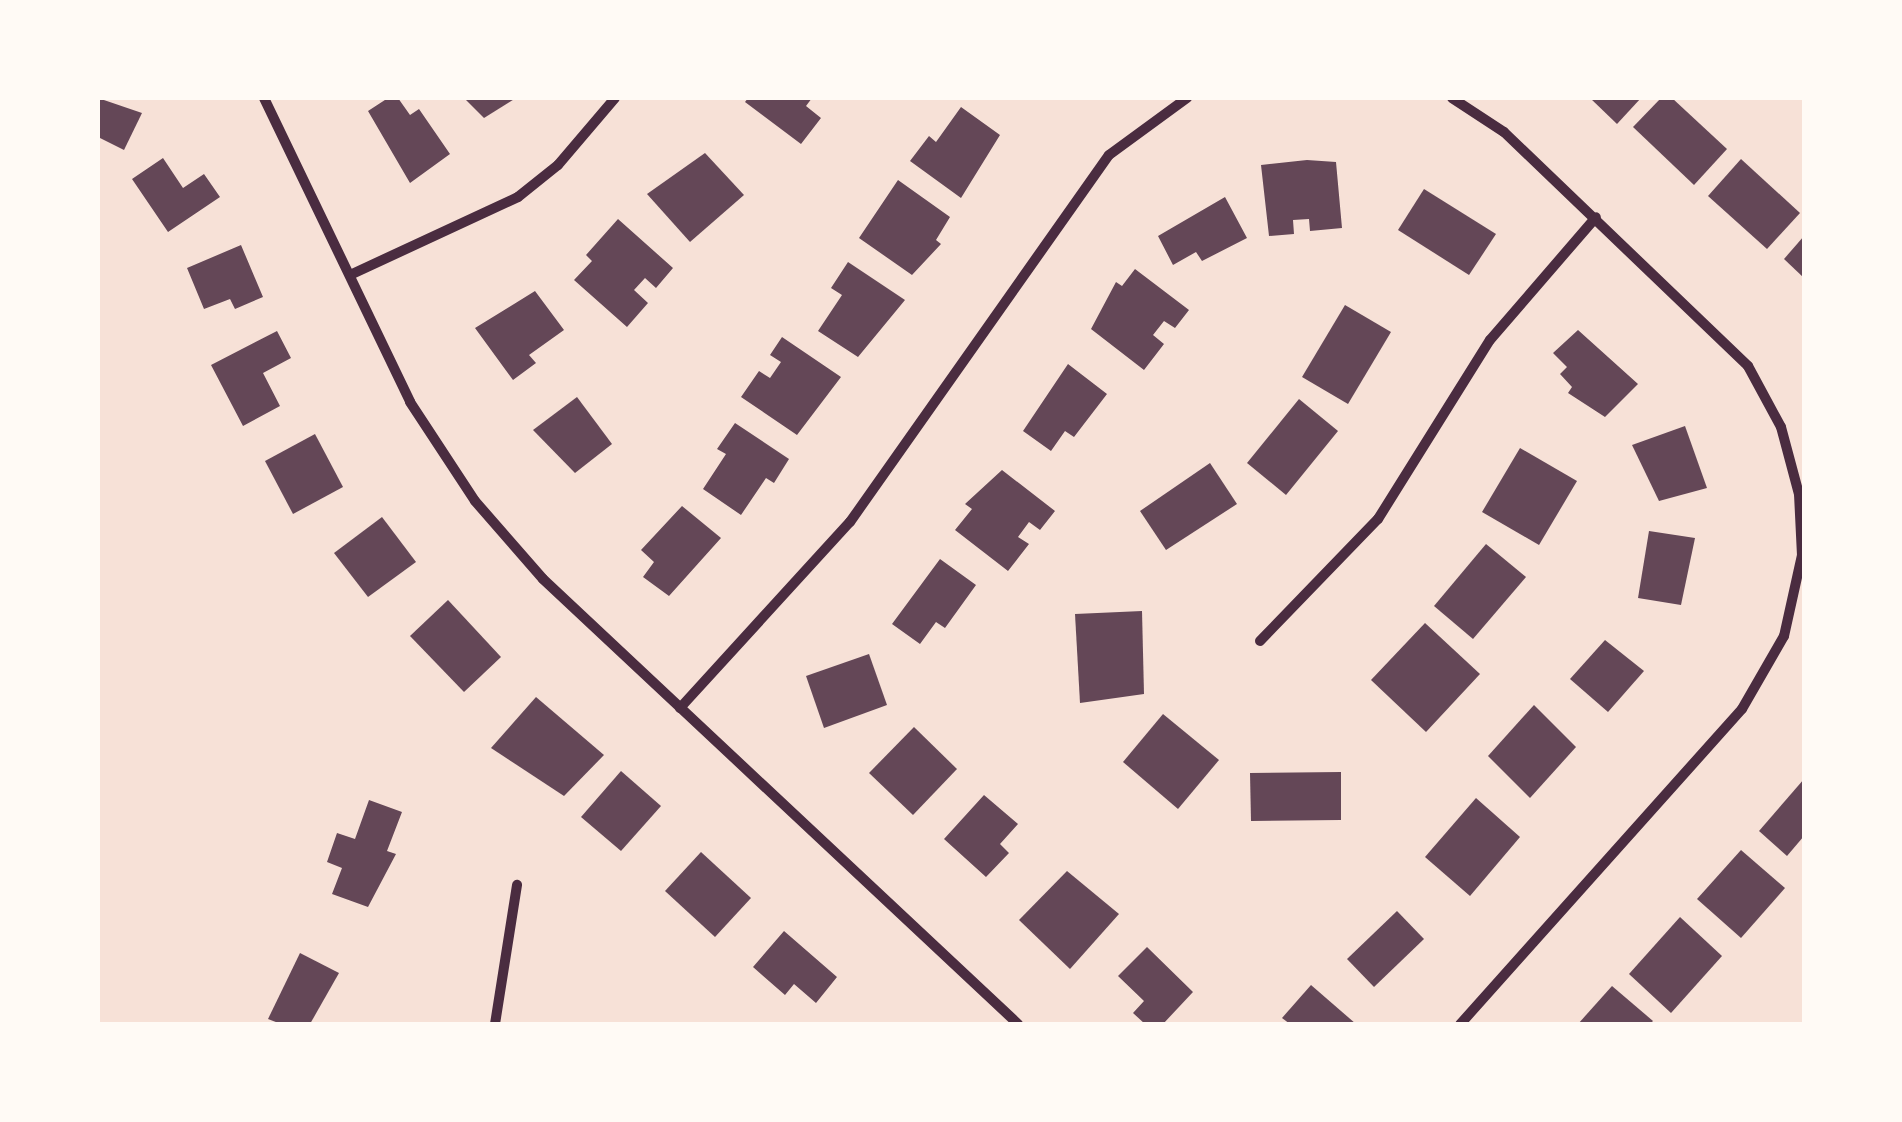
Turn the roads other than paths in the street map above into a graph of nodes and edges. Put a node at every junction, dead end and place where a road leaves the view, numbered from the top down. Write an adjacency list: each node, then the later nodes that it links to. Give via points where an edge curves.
1 (264, 98): 6 (street)
2 (615, 98): 6 (street, via 558,165 518,197)
3 (1187, 98): 10 (street, via 1108,155 850,522)
4 (1452, 98): 5 (street, via 1504,132)
5 (1596, 217): 7 (street, via 1748,366 1781,427); 9 (street, via 1490,340 1378,519)
6 (350, 275): 10 (street, via 410,402 475,500 543,579)
7 (1802, 494): 8 (street)
8 (1803, 555): 14 (street, via 1784,636 1742,709)
9 (1260, 641)
10 (680, 708): 13 (street)
11 (517, 885): 12 (street)
12 (495, 1024)
13 (1018, 1024)
14 (1460, 1024)

